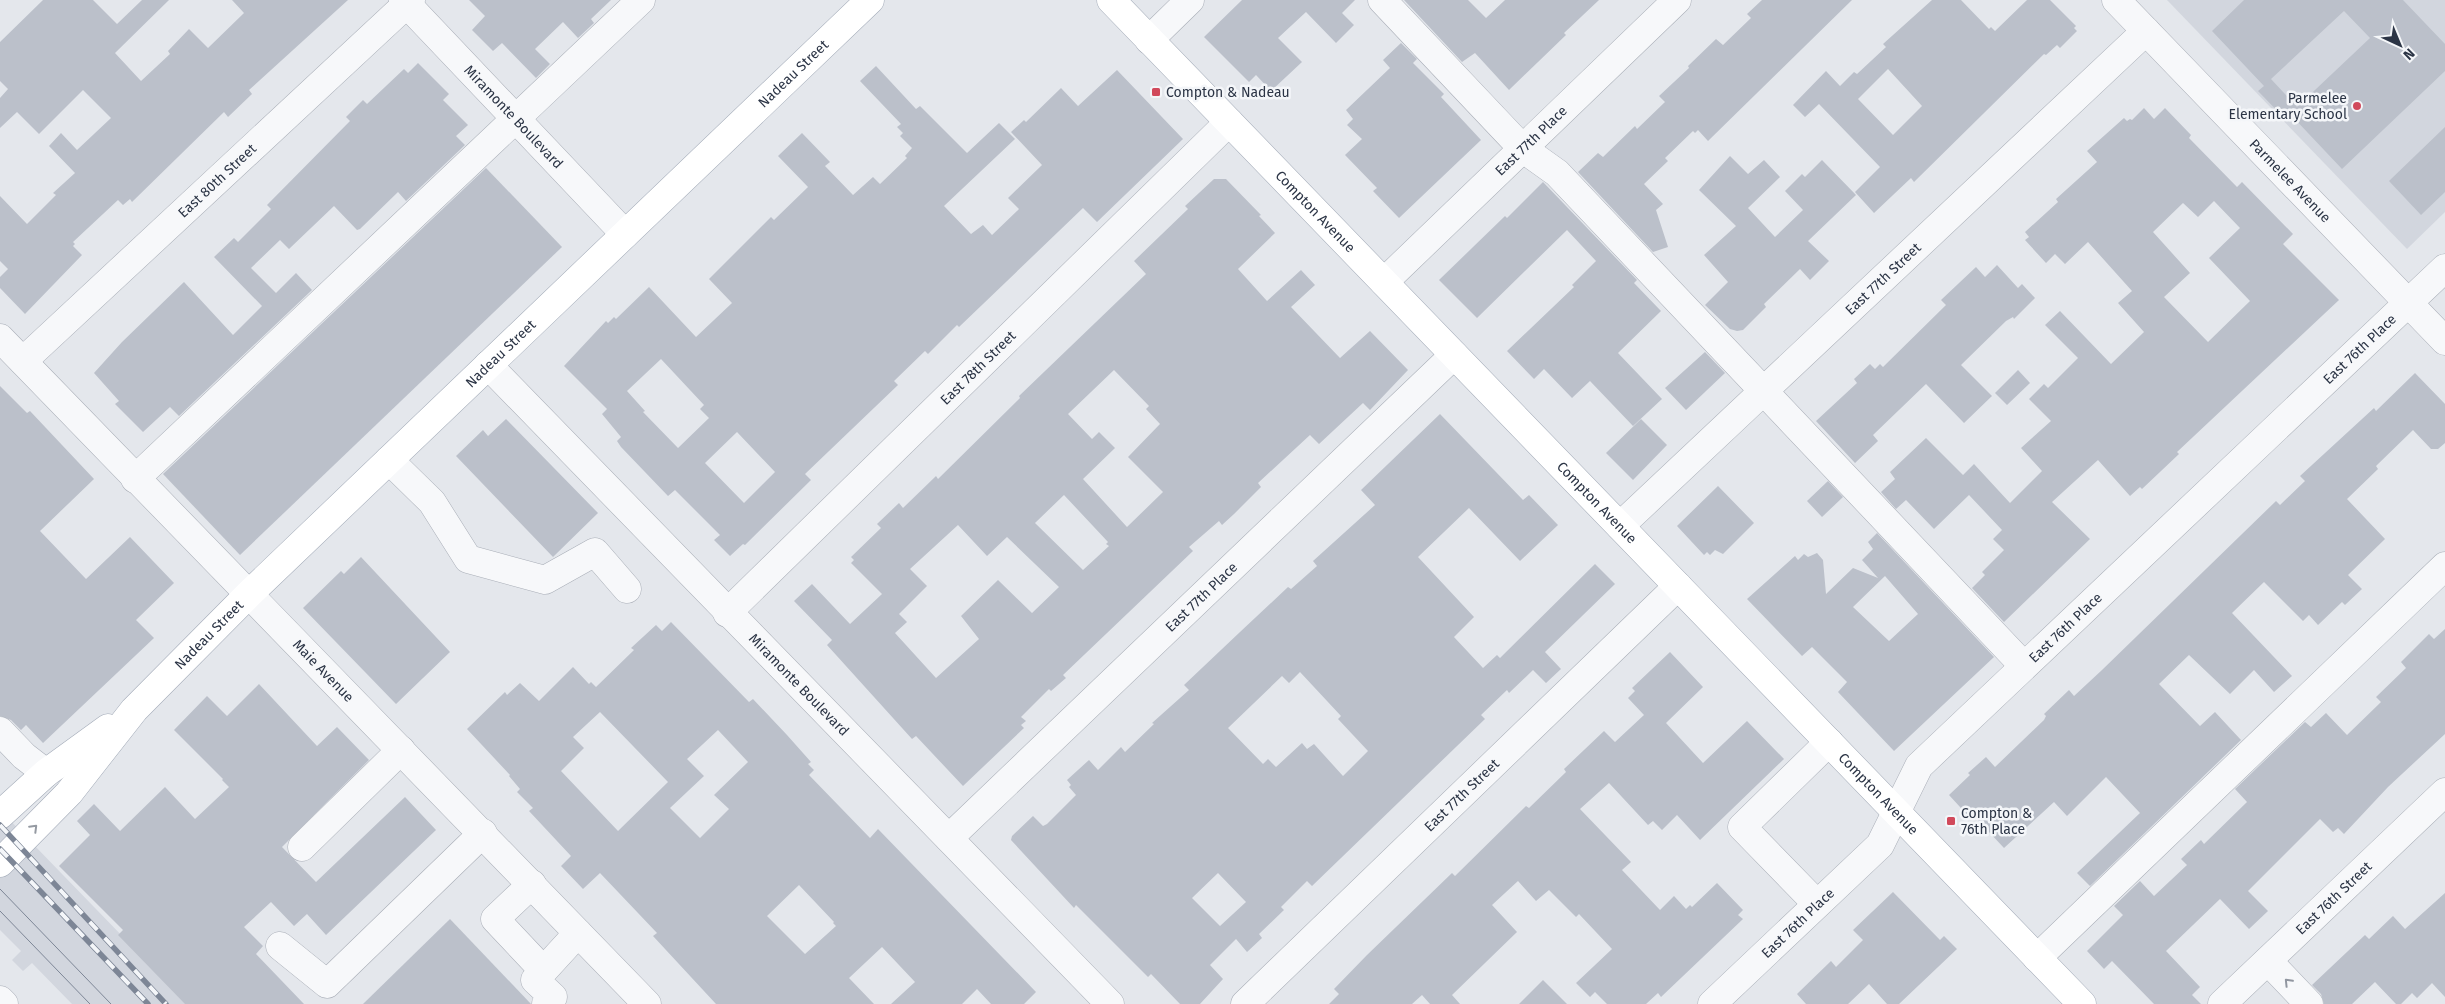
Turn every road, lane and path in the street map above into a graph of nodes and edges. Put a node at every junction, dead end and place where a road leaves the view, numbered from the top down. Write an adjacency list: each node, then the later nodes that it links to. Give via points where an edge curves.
1 (641, 0): 11 (street)
2 (870, 0): 14 (main road, Nadeau Street)
3 (1111, 0): 10 (main road, Compton Avenue)
4 (1190, 0): 10 (street)
5 (1382, 0): 13 (street)
6 (1677, 0): 13 (street, East 77th Place)
7 (2116, 0): 9 (street, Parmelee Avenue)
8 (407, 1): 11 (street, Miramonte Boulevard); 21 (street, East 80th Street)
9 (2146, 31): 17 (street, Parmelee Avenue); 23 (street, East 77th Street)
10 (1149, 40): 12 (main road, Compton Avenue)
11 (515, 119): 14 (street, Miramonte Boulevard); 25 (street)
12 (1229, 122): 16 (main road, Compton Avenue); 31 (street, East 78th Street)
13 (1522, 148): 16 (street, East 77th Place); 23 (street, via 1558,172)
14 (625, 234): 22 (main road, Nadeau Street)
15 (2445, 268): 17 (street, East 76th Place)
16 (1384, 282): 20 (main road, Compton Avenue)
17 (2409, 303): 19 (street, Parmelee Avenue); 32 (street, East 76th Place)
18 (0, 338): 21 (street, Maie Avenue)
19 (2445, 341)
20 (1454, 355): 26 (main road, Compton Avenue); 42 (street, East 77th Place)
21 (23, 361): 25 (street, Maie Avenue)
22 (488, 365): 24 (main road, Nadeau Street); 31 (street, Miramonte Boulevard)
23 (1763, 390): 26 (street, East 77th Street); 32 (street)
24 (389, 460): 29 (street, via 432,502 468,559 545,580 594,552); 30 (main road, Nadeau Street)
25 (135, 479): 30 (street, Maie Avenue)
26 (1620, 526): 28 (main road, Compton Avenue)
27 (2445, 566): 49 (street)
28 (1678, 586): 35 (main road, Compton Avenue); 57 (street, East 77th Street)
29 (627, 589)
30 (249, 594): 33 (main road, Nadeau Street); 36 (street, Maie Avenue)
31 (727, 613): 42 (street, Miramonte Boulevard)
32 (2023, 665): 39 (street, East 76th Place, via 1919,766)
33 (134, 710): 37 (main road, Nadeau Street); 44 (main road, Nadeau Street, one-way to 33, via 69,793)
34 (0, 731): 37 (street)
35 (1829, 742): 39 (main road, Compton Avenue); 46 (street, via 1742,827)
36 (401, 750): 41 (street, Maie Avenue); 43 (street)
37 (46, 773): 40 (main road, Nadeau Street)
38 (2445, 792): 50 (street, East 76th Street)
39 (1896, 812): 46 (street, East 76th Place, via 1880,845); 49 (main road, Compton Avenue)
40 (0, 815)
41 (483, 833): 45 (street, Maie Avenue); 48 (street, via 327,984)
42 (948, 838): 56 (street, Miramonte Boulevard)
43 (302, 847)
44 (0, 862)
45 (532, 884): 47 (street, Maie Avenue); 51 (street, via 495,919)
46 (1817, 904): 58 (street, East 76th Place)
47 (578, 933): 51 (street); 55 (street, Maie Avenue)
48 (280, 946)
49 (2037, 958): 59 (main road, Compton Avenue)
50 (2268, 961): 60 (street, East 76th Street); 61 (street, one-way to 50)
51 (543, 970): 54 (street, via 535,980 553,997)
52 (0, 1000): 53 (street)
53 (4, 1004)
54 (546, 1004)
55 (647, 1004)
56 (1110, 1004)
57 (1245, 1004)
58 (1712, 1004)
59 (2082, 1004)
60 (2222, 1004)
61 (2308, 1004)

